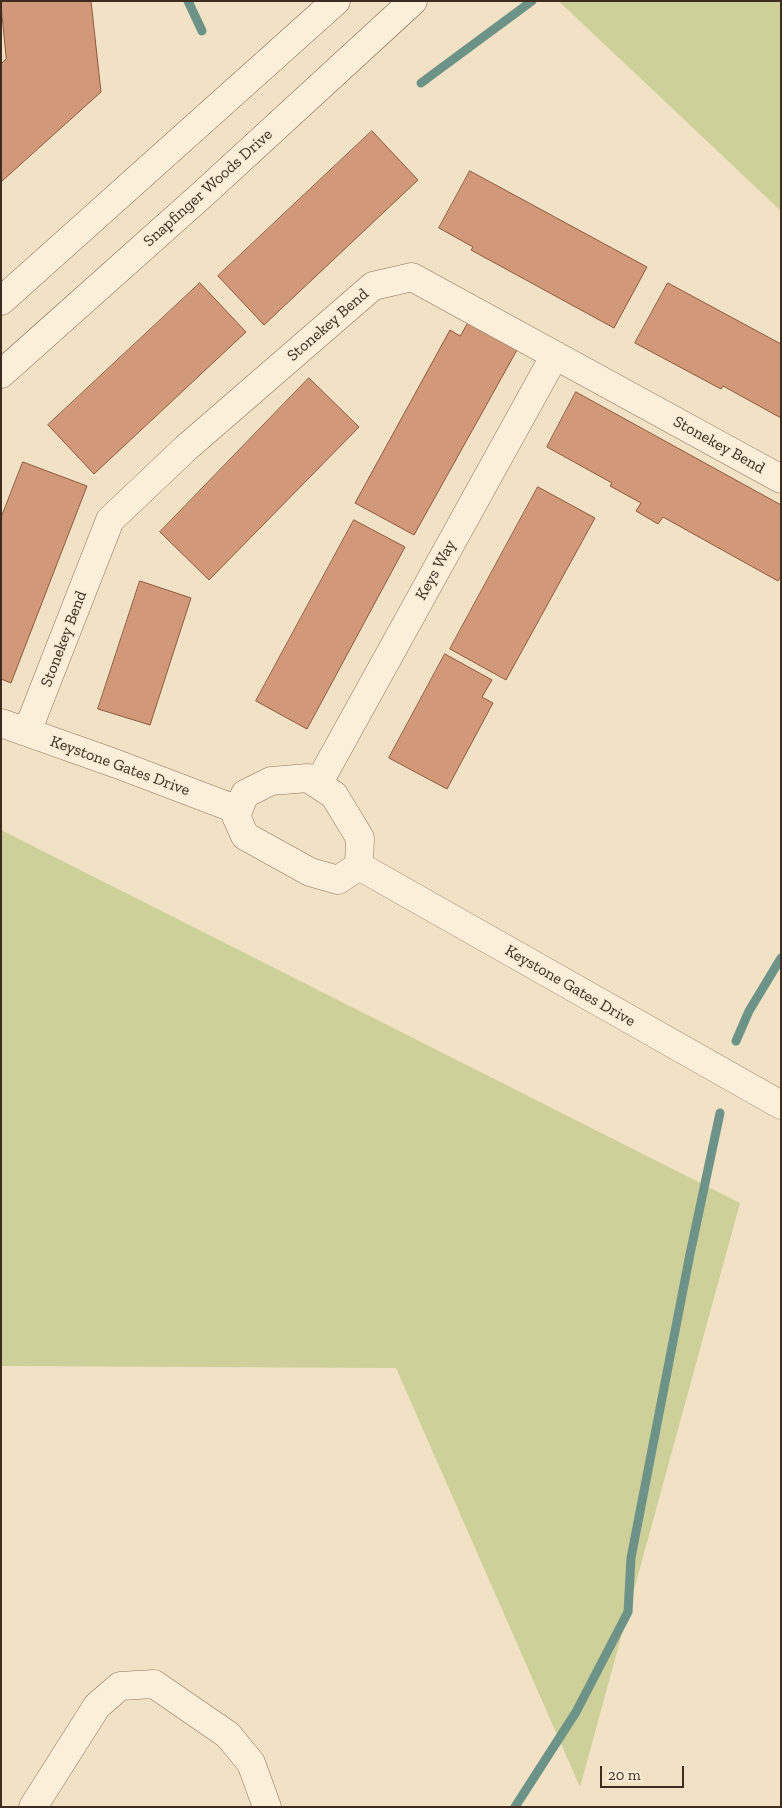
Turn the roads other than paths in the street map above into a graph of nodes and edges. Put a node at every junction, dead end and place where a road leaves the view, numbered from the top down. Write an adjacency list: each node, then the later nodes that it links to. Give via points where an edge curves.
1 (336, 1): 3 (street)
2 (413, 1): 5 (street, Snapfinger Woods Drive)
3 (1, 301)
4 (555, 355): 6 (street, Stonekey Bend); 8 (street, Stonekey Bend, via 412,277 373,286 186,448 110,520); 9 (street, Keys Way)
5 (1, 374)
6 (781, 478)
7 (1, 723): 8 (street, Keystone Gates Drive)
8 (27, 732): 10 (street, Keystone Gates Drive)
9 (318, 784): 10 (street, via 308,778 271,782 245,794); 11 (street, via 334,795 360,838)
10 (238, 810): 11 (street, via 236,816 245,836 310,872 338,880)
11 (359, 866): 12 (street, Keystone Gates Drive)
12 (781, 1105)
13 (33, 1807): 14 (street, via 97,1706 120,1686 154,1684 228,1735 251,1763)
14 (267, 1807)

